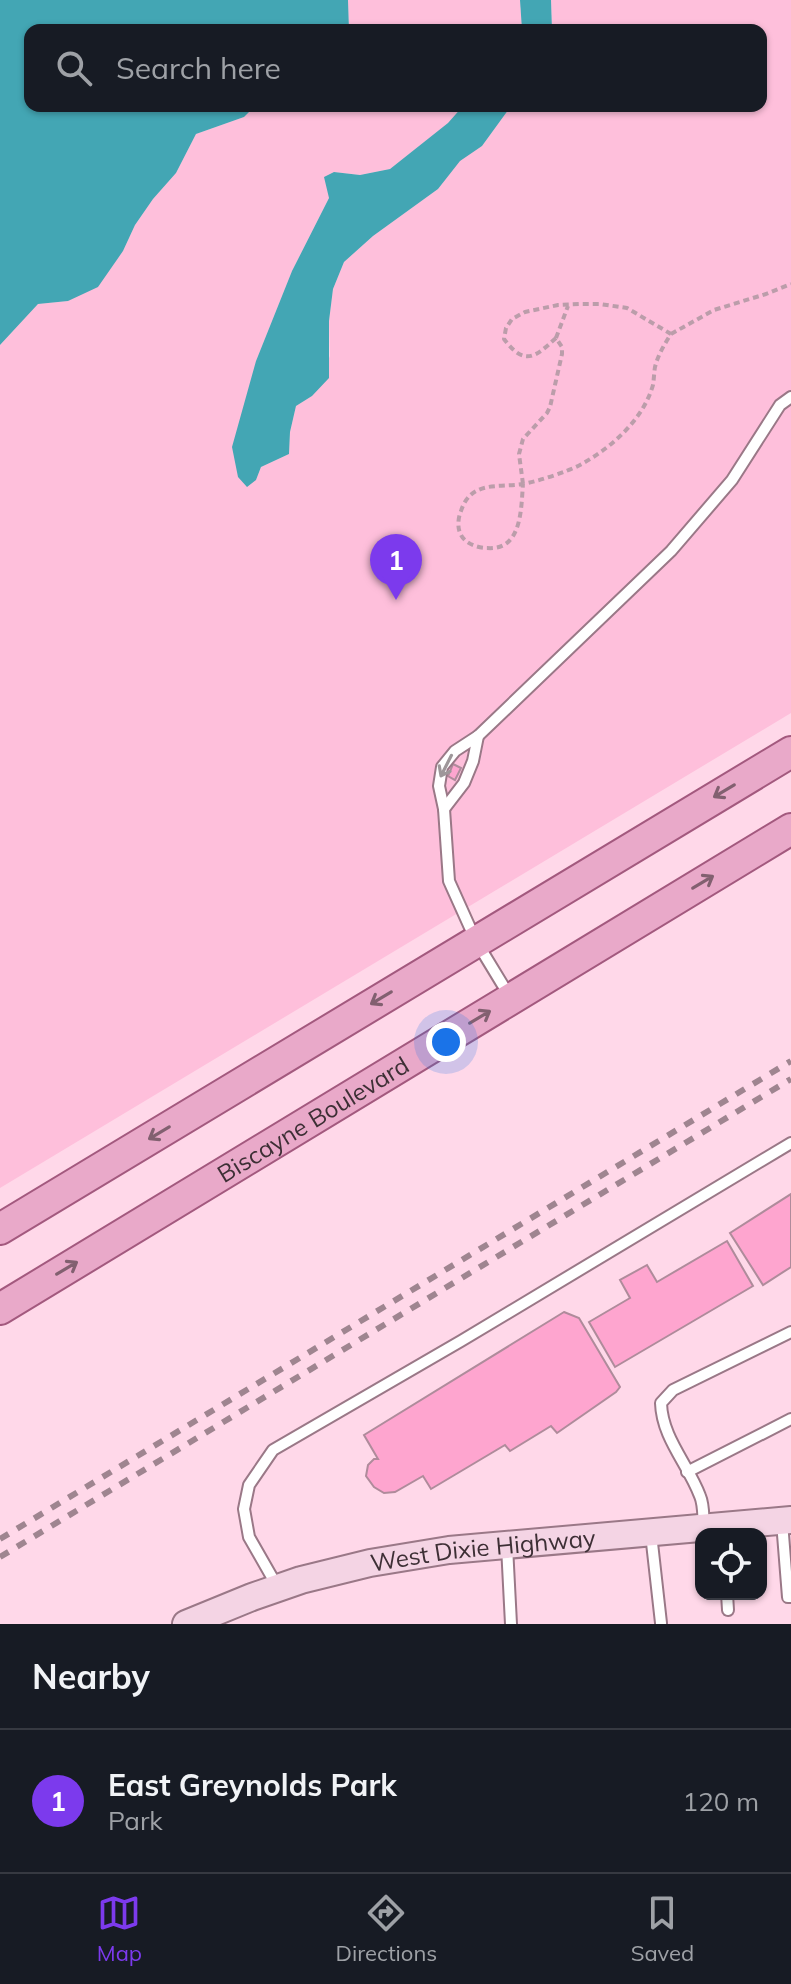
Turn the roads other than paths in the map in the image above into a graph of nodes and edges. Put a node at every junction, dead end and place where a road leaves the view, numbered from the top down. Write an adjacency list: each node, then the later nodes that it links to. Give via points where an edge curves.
1 (791, 397): 2 (lane, via 780,405 732,480 671,551)
2 (478, 736): 4 (lane, via 464,783); 4 (lane, one-way to 4, via 442,767)
3 (791, 752): 6 (main road, one-way to 6)
4 (444, 809): 6 (lane, via 449,881)
5 (791, 829): 7 (main road, Biscayne Boulevard, one-way to 5)
6 (476, 941): 7 (lane); 9 (main road, one-way to 9)
7 (511, 999): 10 (main road, Biscayne Boulevard, one-way to 7)
8 (791, 1143): 20 (lane, via 273,1450 249,1485 244,1509 249,1537)
9 (0, 1229)
10 (0, 1309)
11 (791, 1332): 13 (lane, via 673,1390 661,1403 667,1432)
12 (791, 1419): 13 (lane)
13 (687, 1472): 15 (lane)
14 (786, 1520): 16 (street, West Dixie Highway); 21 (lane)
15 (716, 1528)
16 (724, 1528)
17 (695, 1530): 18 (street, West Dixie Highway)
18 (650, 1532): 19 (street, West Dixie Highway); 24 (lane)
19 (507, 1545): 20 (street, West Dixie Highway, via 370,1563); 26 (lane)
20 (278, 1588): 25 (street, West Dixie Highway)
21 (791, 1597)
22 (727, 1600): 23 (lane)
23 (728, 1610)
24 (661, 1623)
25 (186, 1624)
26 (511, 1624)

